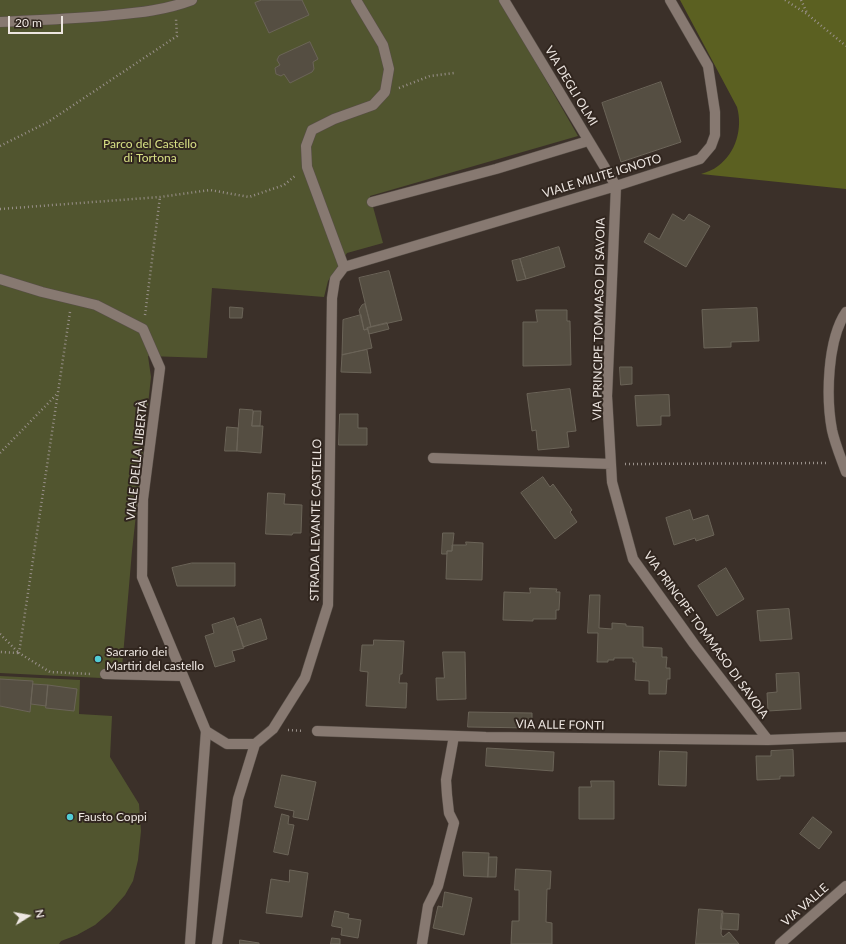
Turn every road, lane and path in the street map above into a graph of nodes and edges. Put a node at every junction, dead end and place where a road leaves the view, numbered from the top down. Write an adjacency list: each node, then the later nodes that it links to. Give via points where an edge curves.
1 (192, 0): 7 (street)
2 (356, 0): 12 (street, via 383,46 390,69)
3 (504, 0): 13 (street, VIA DEGLI OLMI)
4 (670, 0): 16 (street, VIALE MILITE IGNOTO, via 708,66 715,112 715,135 711,146 700,159)
5 (785, 0): 8 (path)
6 (801, 0): 8 (path)
7 (175, 7): 9 (street, via 148,12); 14 (path, via 177,36 48,122)
8 (807, 14): 10 (path)
9 (0, 22)
10 (846, 46)
11 (454, 73): 12 (path, via 430,76)
12 (385, 92): 15 (street, via 373,105 312,130 306,146)
13 (588, 141): 16 (street, VIA DEGLI OLMI); 18 (street)
14 (0, 146)
15 (306, 167): 17 (path, via 284,185 248,197 210,190); 20 (street)
16 (616, 186): 20 (street, VIALE MILITE IGNOTO); 28 (street, VIA PRINCIPE TOMMASO DI SAVOIA, via 608,396)
17 (160, 197): 19 (path); 24 (path)
18 (372, 202)
19 (0, 208)
20 (344, 267): 35 (street, STRADA LEVANTE CASTELLO, via 335,280 332,298 328,605 305,678)
21 (0, 279): 22 (street)
22 (72, 300): 24 (street, via 96,305); 25 (path)
23 (846, 312): 29 (street, via 835,338 828,384 832,432)
24 (143, 329): 34 (street, VIALE DELLA LIBERTÀ, via 160,368 143,499 142,577)
25 (58, 392): 26 (path); 32 (path)
26 (0, 453)
27 (432, 458): 28 (street)
28 (611, 464): 29 (path); 40 (street, VIA PRINCIPE TOMMASO DI SAVOIA, via 612,482 633,559)
29 (845, 465)
30 (0, 634): 32 (path)
31 (0, 652): 32 (path)
32 (19, 653): 33 (path, via 50,672)
33 (105, 674): 34 (street)
34 (183, 676): 37 (street, VIALE DELLA LIBERTÀ)
35 (273, 729): 36 (path); 41 (street, STRADA LEVANTE CASTELLO)
36 (317, 731): 38 (street, VIA ALLE FONTI)
37 (206, 732): 41 (street, via 227,744); 44 (street)
38 (454, 736): 40 (street, VIA ALLE FONTI); 46 (street, via 446,780 450,813 454,823 438,886 428,906)
39 (846, 737): 40 (street, VIA ALLE FONTI)
40 (768, 740)
41 (255, 744): 45 (street, via 238,799)
42 (846, 886): 43 (street, VIA VALLE)
43 (841, 895): 47 (street, VIA VALLE)
44 (190, 944)
45 (217, 944)
46 (422, 944)
47 (780, 944)

